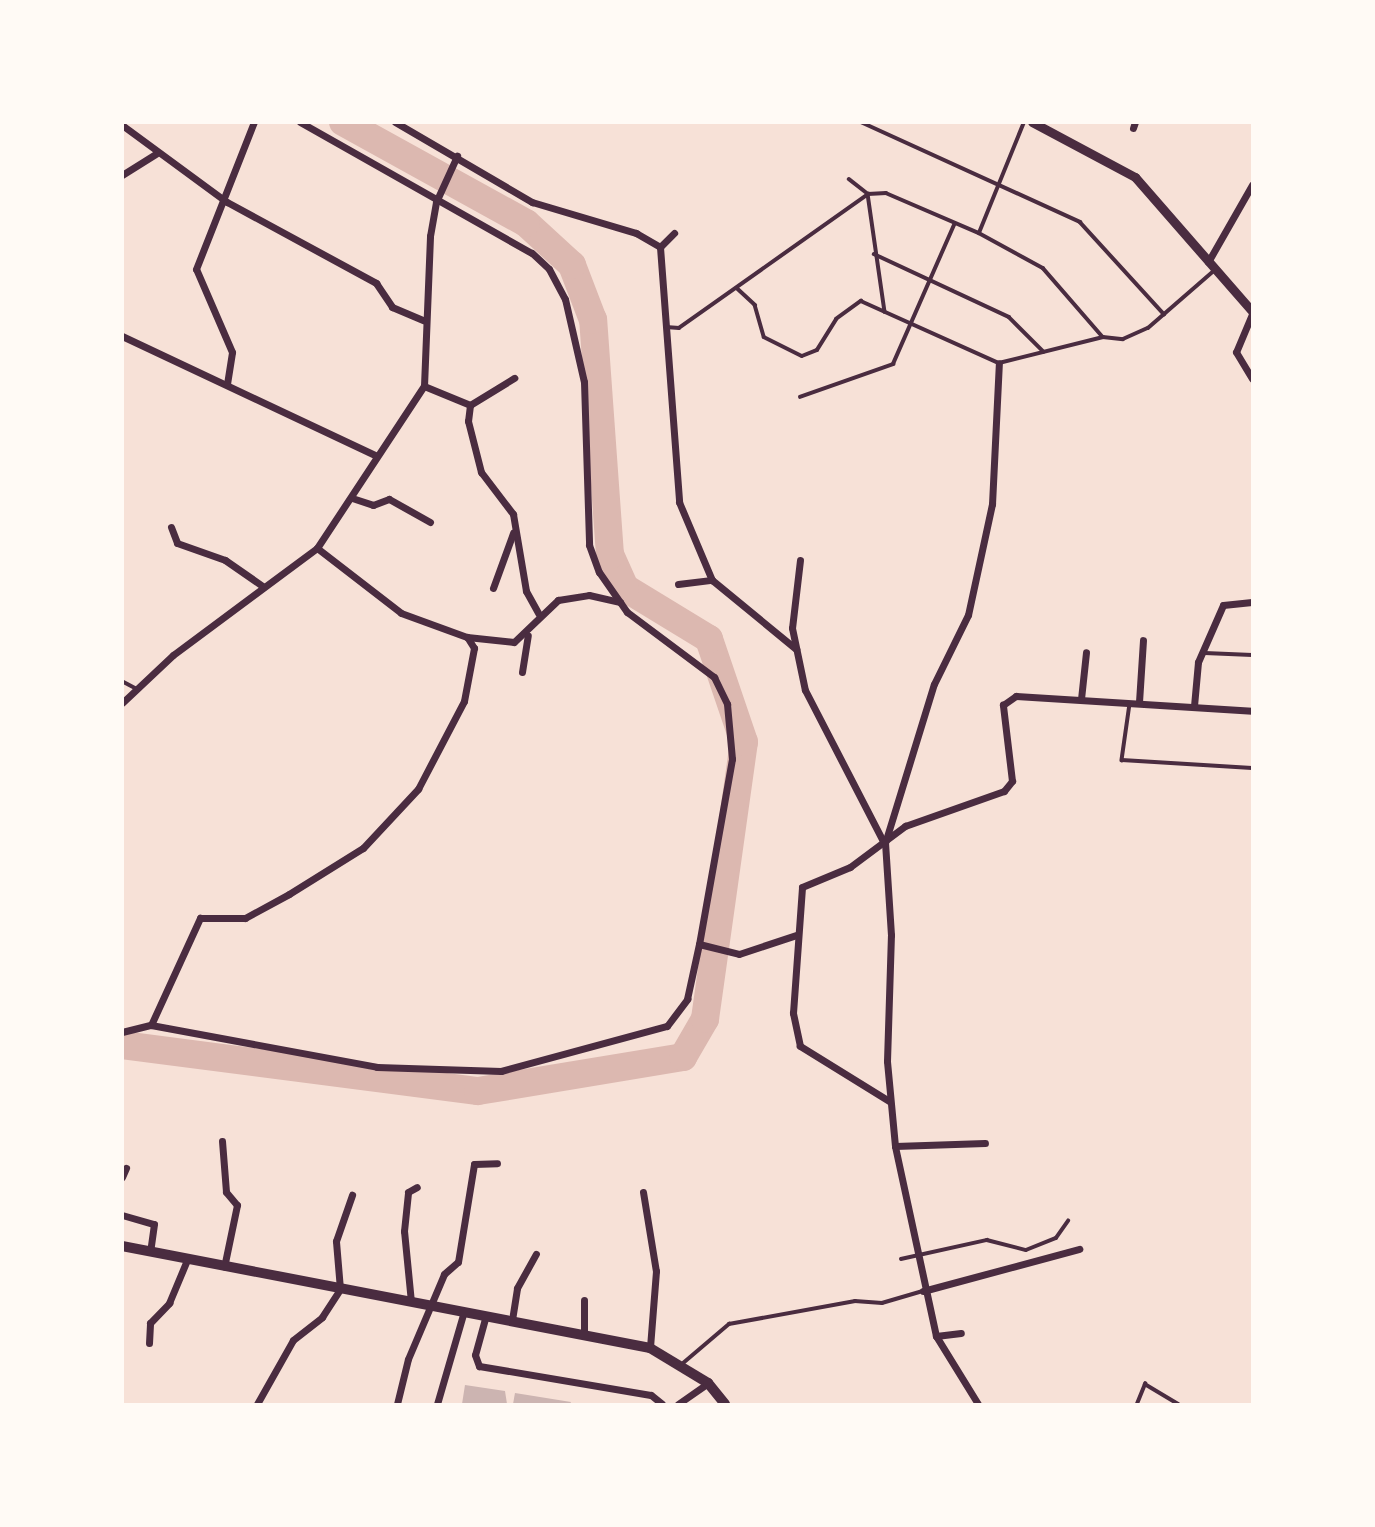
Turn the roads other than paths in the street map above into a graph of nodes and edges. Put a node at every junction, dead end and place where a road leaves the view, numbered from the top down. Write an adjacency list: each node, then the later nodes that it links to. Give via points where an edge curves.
1 (254, 122): 16 (street)
2 (300, 122): 15 (street)
3 (395, 122): 9 (street)
4 (862, 122): 12 (lane)
5 (1024, 122): 12 (lane)
6 (1032, 122): 22 (street, via 1135,177)
7 (122, 125): 8 (street)
8 (156, 154): 10 (street); 16 (street)
9 (457, 156): 15 (street); 20 (street, via 531,202 636,233)
10 (122, 174)
11 (849, 179): 14 (lane)
12 (999, 183): 19 (lane); 27 (lane, via 1080,222)
13 (1252, 185): 22 (street)
14 (868, 194): 17 (lane, via 886,193); 21 (lane); 24 (lane)
15 (437, 201): 28 (street); 52 (street, via 532,253 565,299 584,382 589,545)
16 (227, 202): 28 (street, via 376,283 392,307); 37 (street, via 196,269 232,352)
17 (954, 225): 19 (lane); 23 (lane)
18 (674, 233): 20 (street)
19 (979, 233): 32 (lane, via 1043,268)
20 (660, 247): 30 (street)
21 (874, 254): 23 (lane); 26 (lane)
22 (1212, 265): 25 (street); 27 (lane)
23 (930, 278): 29 (lane); 33 (lane, via 1009,317)
24 (737, 288): 26 (lane, via 755,306 764,337 802,356 825,342 850,304 861,301); 30 (lane, via 679,328)
25 (1252, 313): 36 (street, via 1236,352)
26 (885, 314): 29 (lane)
27 (1165, 315): 32 (lane, via 1123,339)
28 (424, 320): 38 (street)
29 (906, 323): 34 (lane); 39 (lane, via 894,364 883,373)
30 (664, 327): 48 (street, via 679,502)
31 (122, 336): 37 (street)
32 (1103, 337): 33 (lane)
33 (1044, 352): 34 (lane)
34 (999, 363): 71 (street, via 992,504 968,615 934,684)
35 (514, 378): 40 (street)
36 (1252, 379)
37 (227, 384): 41 (street)
38 (424, 386): 40 (street); 41 (street)
39 (800, 397)
40 (470, 405): 43 (street, via 468,421 481,472)
41 (375, 454): 42 (street)
42 (352, 498): 44 (street, via 373,505 389,499); 46 (street)
43 (513, 514): 51 (street, via 513,545); 54 (street, via 526,591)
44 (430, 522)
45 (171, 527): 50 (street, via 177,543 225,560)
46 (317, 548): 50 (street); 56 (street, via 401,613)
47 (800, 560): 58 (street)
48 (712, 580): 49 (street); 58 (street)
49 (678, 584)
50 (264, 587): 64 (street)
51 (494, 588)
52 (620, 602): 54 (street, via 589,595 558,600); 73 (street, via 714,677 727,704 732,759)
53 (1252, 602): 60 (street, via 1228,601)
54 (539, 614): 55 (street)
55 (528, 635): 56 (street, via 513,642); 62 (street)
56 (467, 637): 74 (street, via 474,648 464,701 418,789 363,848 289,894 245,918 200,918)
57 (1143, 640): 66 (street)
58 (796, 649): 71 (street, via 805,690)
59 (1086, 652): 65 (street)
60 (1205, 653): 61 (lane); 68 (street, via 1198,662)
61 (1252, 655)
62 (522, 672)
63 (122, 681): 64 (lane)
64 (135, 688): 67 (street)
65 (1081, 699): 66 (street); 71 (street, via 1016,696 1003,705 1012,781 1004,790 905,826)
66 (1134, 701): 68 (street); 70 (lane, via 1122,760)
67 (122, 703)
68 (1194, 706): 69 (street)
69 (1252, 710)
70 (1252, 768)
71 (885, 844): 72 (street, via 802,887); 76 (street)
72 (796, 935): 73 (street, via 739,954); 76 (street, via 793,1013 800,1046)
73 (703, 945): 74 (street, via 687,999 667,1026 500,1071 377,1067)
74 (151, 1025): 75 (street)
75 (122, 1031)
76 (889, 1101): 79 (street)
77 (222, 1141): 95 (street, via 226,1192 237,1205)
78 (985, 1143): 79 (street)
79 (895, 1146): 92 (street)
80 (497, 1163): 100 (street, via 474,1164 458,1262 444,1274)
81 (127, 1168): 82 (street)
82 (122, 1177)
83 (417, 1187): 99 (street, via 408,1192 404,1231)
84 (643, 1192): 108 (street, via 656,1271)
85 (352, 1195): 96 (street, via 336,1241)
86 (122, 1215): 90 (street, via 154,1224)
87 (1068, 1221): 92 (lane, via 1056,1238 1027,1250 987,1240)
88 (122, 1246): 90 (main road)
89 (1079, 1250): 97 (street)
90 (150, 1252): 94 (main road)
91 (536, 1254): 103 (street, via 517,1288)
92 (916, 1254): 93 (lane); 97 (street)
93 (901, 1259)
94 (187, 1260): 95 (main road); 107 (street, via 169,1303 150,1323)
95 (224, 1268): 96 (main road)
96 (340, 1289): 99 (main road); 111 (street, via 322,1317 293,1340)
97 (923, 1291): 106 (street); 109 (lane, via 882,1303 855,1301 729,1324)
98 (584, 1300): 104 (street)
99 (411, 1302): 100 (main road)
100 (434, 1306): 101 (main road); 112 (street, via 408,1359)
101 (464, 1311): 102 (main road); 113 (street)
102 (486, 1315): 103 (main road); 114 (street, via 475,1355 479,1366 651,1395)
103 (512, 1320): 104 (main road)
104 (584, 1333): 108 (main road)
105 (961, 1333): 106 (street)
106 (936, 1336): 117 (street)
107 (149, 1343)
108 (650, 1348): 109 (main road)
109 (682, 1364): 110 (main road)
110 (708, 1384): 115 (street); 116 (main road)
111 (257, 1405)
112 (397, 1405)
113 (437, 1405)
114 (662, 1405)
115 (678, 1405)
116 (725, 1405)
117 (978, 1405)
118 (1138, 1405): 119 (lane, via 1144,1384)
119 (1178, 1405)

